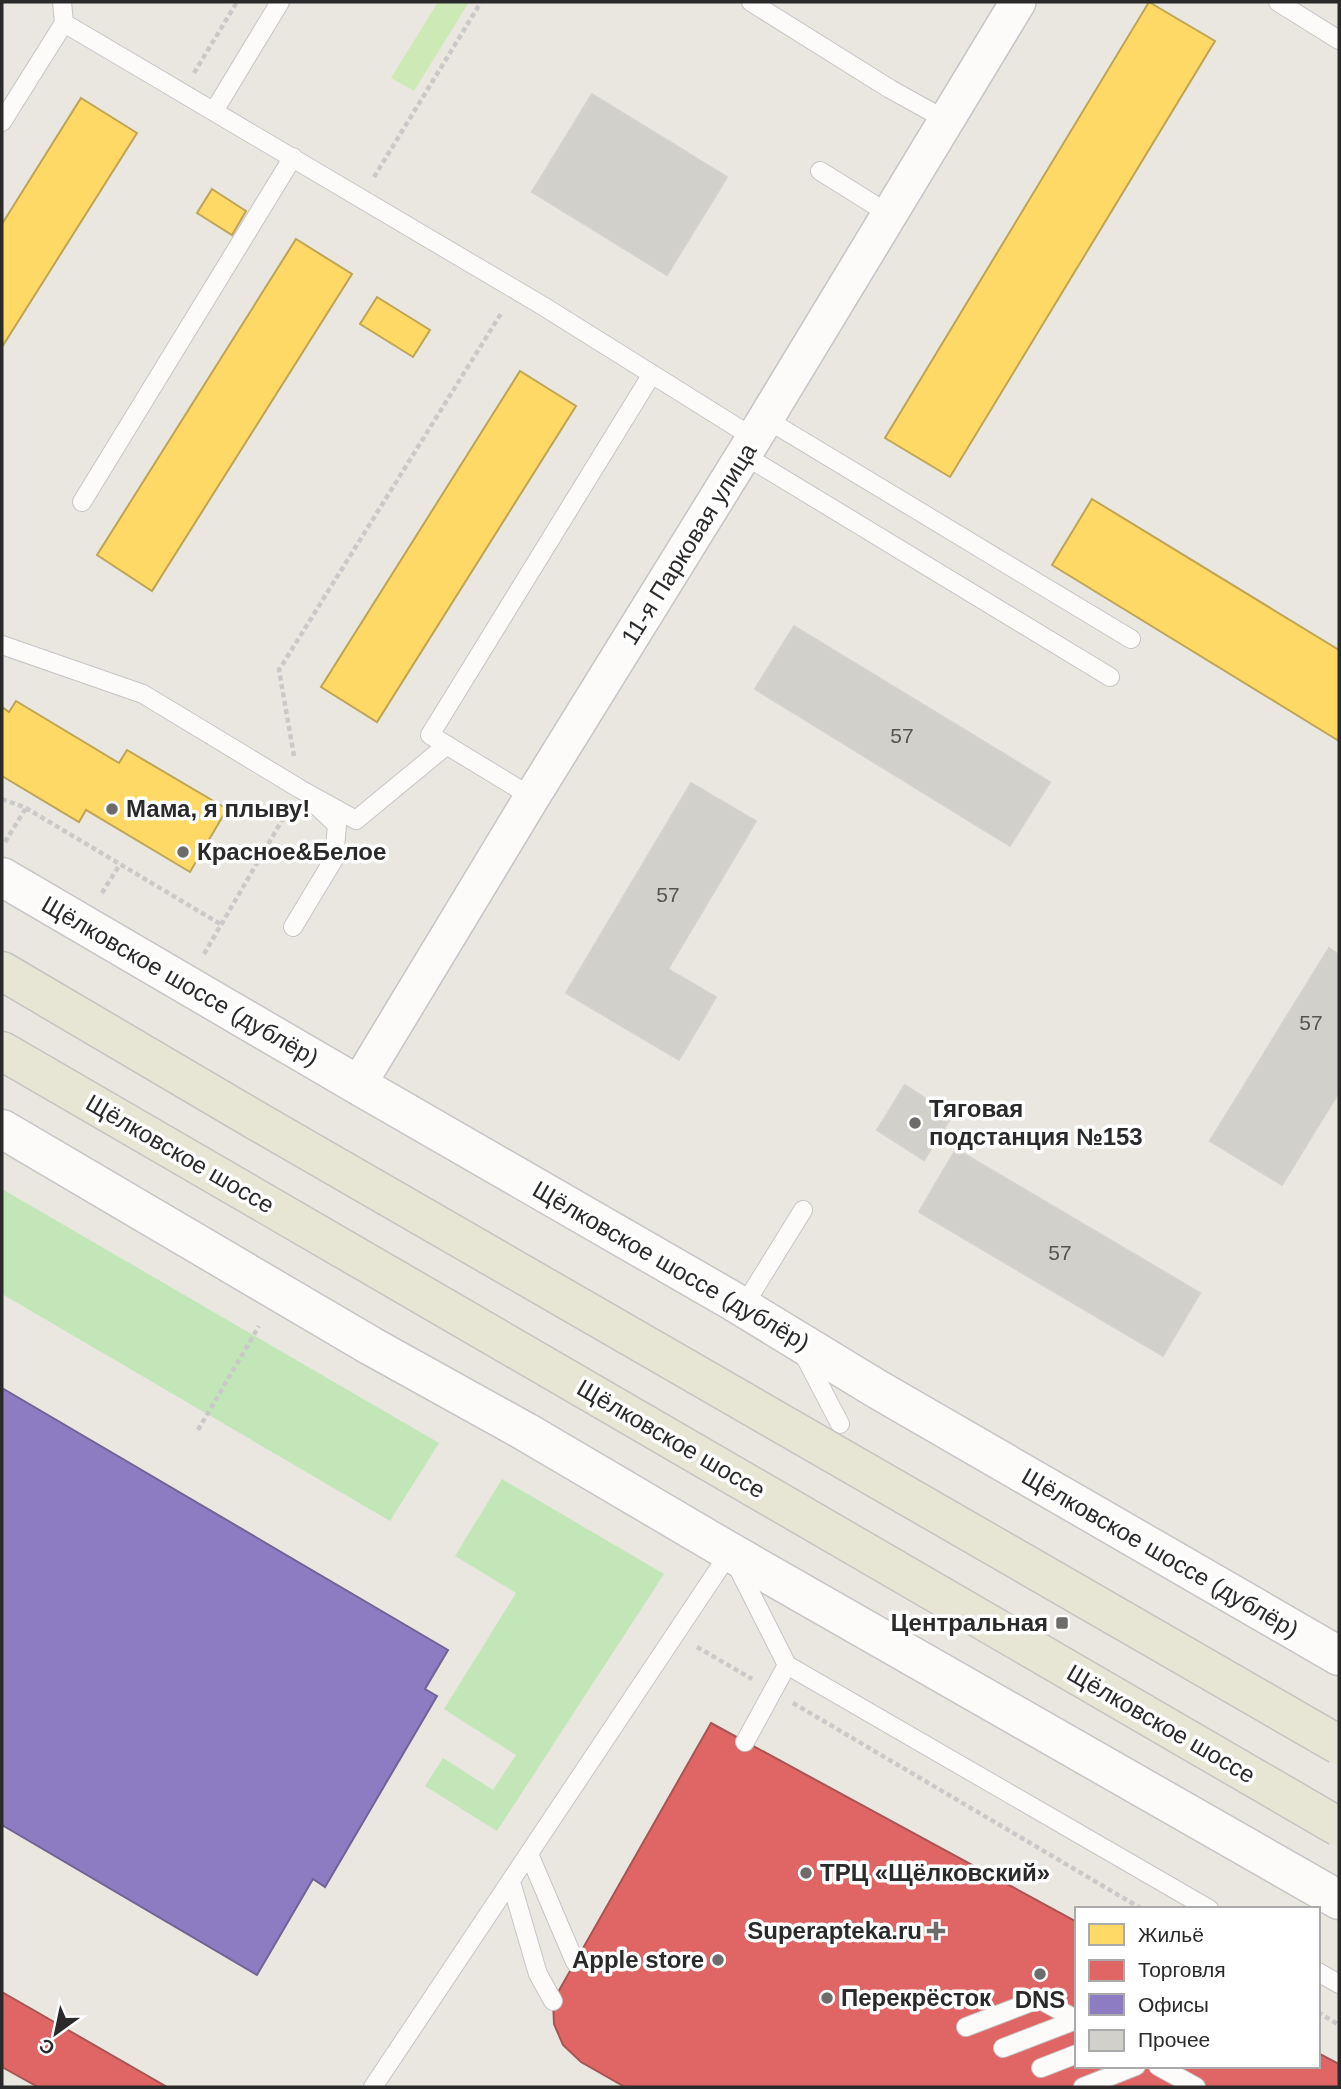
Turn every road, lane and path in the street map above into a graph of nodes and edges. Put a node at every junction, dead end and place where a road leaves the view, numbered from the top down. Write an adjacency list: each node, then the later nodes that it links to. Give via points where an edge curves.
1 (62, 2): 8 (lane)
2 (237, 2): 10 (path)
3 (280, 2): 11 (lane)
4 (481, 2): 16 (path)
5 (751, 2): 12 (lane)
6 (1018, 2): 12 (street, 11-я Парковая улица)
7 (1278, 2): 9 (lane)
8 (64, 23): 10 (lane); 13 (lane)
9 (1339, 40)
10 (182, 92): 11 (lane)
11 (214, 111): 14 (lane)
12 (946, 120): 17 (street, 11-я Парковая улица)
13 (2, 122)
14 (293, 157): 16 (lane); 21 (lane)
15 (820, 171): 17 (lane)
16 (362, 198): 18 (lane)
17 (889, 214): 20 (street, 11-я Парковая улица)
18 (516, 290): 19 (lane); 26 (path, via 279,670)
19 (652, 374): 20 (lane); 25 (lane, via 430,735)
20 (755, 437): 22 (lane); 24 (lane); 27 (street, 11-я Парковая улица)
21 (82, 502)
22 (1131, 639)
23 (2, 645): 26 (lane, via 143,694)
24 (1110, 677)
25 (447, 745): 26 (lane, via 356,820); 27 (lane)
26 (300, 789): 33 (path); 34 (lane, via 337,825 334,859)
27 (532, 797): 38 (street, 11-я Парковая улица)
28 (2, 799): 29 (path)
29 (26, 808): 30 (path); 31 (path)
30 (4, 859): 38 (main road, Щёлковское шоссе (дублёр))
31 (120, 864): 32 (path); 33 (path)
32 (100, 897)
33 (222, 925): 35 (path)
34 (293, 927)
35 (201, 957)
36 (2, 971): 52 (main road, bridge)
37 (2, 1051): 53 (main road, Щёлковское шоссе, bridge)
38 (358, 1085): 41 (main road, Щёлковское шоссе (дублёр))
39 (2, 1129): 46 (main road)
40 (803, 1210): 41 (lane)
41 (743, 1307): 43 (main road, Щёлковское шоссе (дублёр))
42 (259, 1326): 45 (path)
43 (795, 1338): 44 (lane); 48 (main road, Щёлковское шоссе (дублёр))
44 (840, 1424)
45 (198, 1430)
46 (730, 1552): 47 (lane); 49 (lane); 56 (main road)
47 (676, 1634): 50 (path); 54 (lane)
48 (1339, 1656)
49 (787, 1665): 50 (lane); 58 (lane)
50 (773, 1691): 51 (lane); 57 (path)
51 (745, 1742)
52 (1339, 1745)
53 (1339, 1827)
54 (529, 1854): 55 (lane); 59 (lane)
55 (511, 1882): 62 (lane, via 538,1975); 74 (lane)
56 (1339, 1900)
57 (1139, 1907)
58 (1206, 1907)
59 (575, 1962)
60 (1320, 1973): 61 (lane)
61 (1339, 1984)
62 (553, 2001)
63 (1320, 2013): 66 (path)
64 (1075, 2019): 67 (lane, via 1039,1999)
65 (1075, 2020): 68 (lane)
66 (1339, 2025)
67 (966, 2027)
68 (1003, 2048)
69 (1075, 2055): 70 (lane)
70 (1041, 2068)
71 (1131, 2068): 75 (lane)
72 (1161, 2068): 73 (lane)
73 (1184, 2085)
74 (373, 2087)
75 (1083, 2087)

